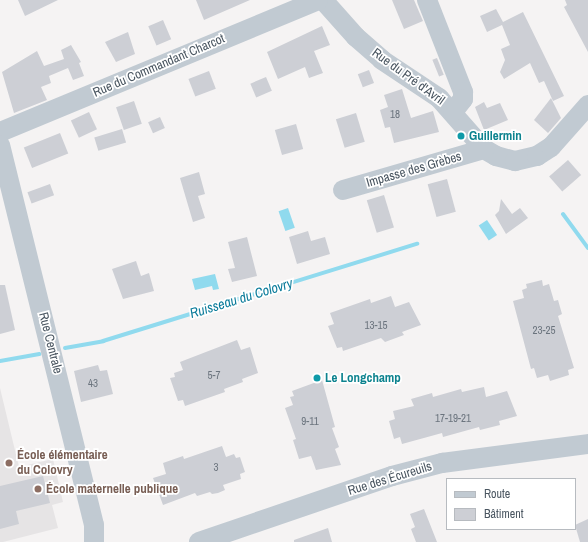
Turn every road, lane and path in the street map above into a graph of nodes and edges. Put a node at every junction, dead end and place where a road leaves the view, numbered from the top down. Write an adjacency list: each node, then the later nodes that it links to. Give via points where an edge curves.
1 (318, 0): 6 (street, Rue du Commandant Charcot)
2 (323, 0): 5 (street, Rue du Pré d'Avril, via 336,17 382,60 434,94)
3 (426, 0): 5 (street, via 463,92 463,99)
4 (588, 105): 8 (street, Rue du Pré d'Avril, via 551,146 537,156 515,161 496,156)
5 (453, 112): 8 (street, Rue du Pré d'Avril)
6 (0, 132)
7 (0, 145): 11 (street, Rue Centrale, via 93,518)
8 (484, 149): 9 (street, Impasse des Grèbes)
9 (343, 190)
10 (588, 444): 12 (street, Rue des Écureuils, via 442,463 392,476)
11 (94, 542)
12 (199, 542)

